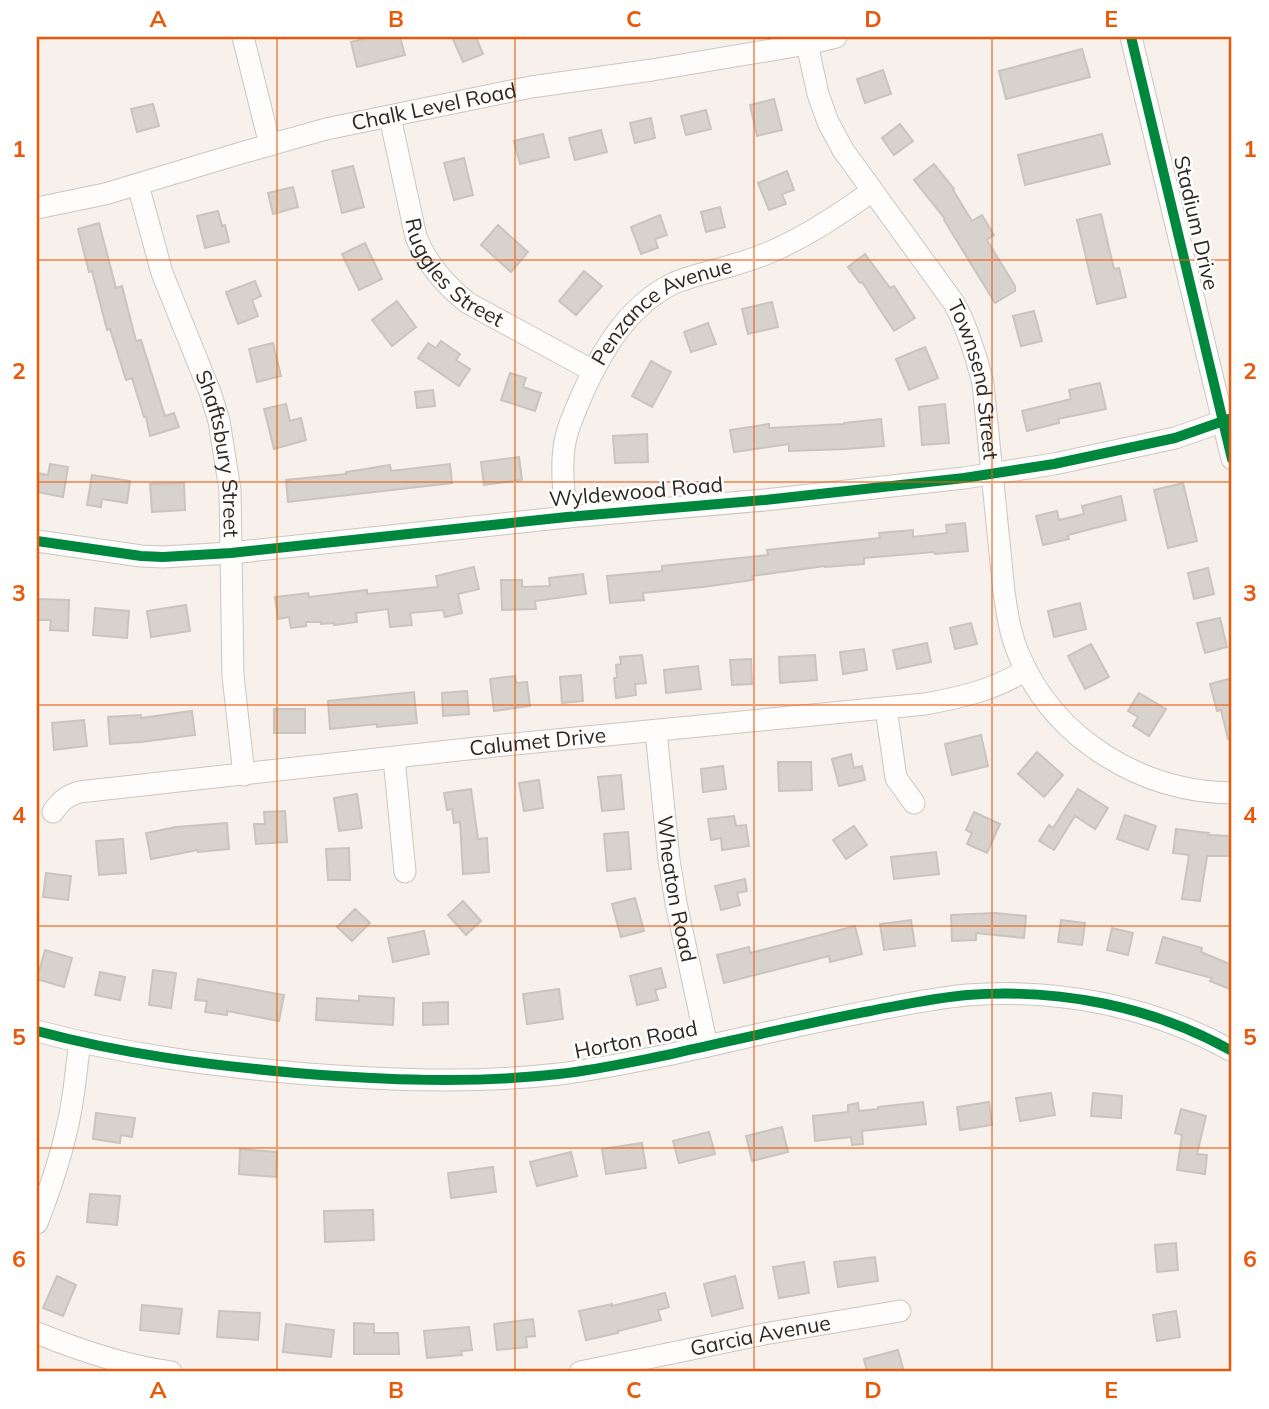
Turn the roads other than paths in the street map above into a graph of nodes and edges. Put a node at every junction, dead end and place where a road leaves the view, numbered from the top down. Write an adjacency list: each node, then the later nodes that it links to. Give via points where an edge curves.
1 (243, 37): 6 (street)
2 (836, 37): 4 (street, Chalk Level Road)
3 (1131, 37): 11 (street, Stadium Drive)
4 (807, 44): 5 (street, Chalk Level Road, via 531,88); 8 (street, Townsend Street, via 828,122)
5 (390, 117): 6 (street, Chalk Level Road); 10 (street, Ruggles Street, via 413,229 437,274 468,303)
6 (270, 145): 7 (street, Chalk Level Road)
7 (138, 185): 9 (street, Chalk Level Road); 16 (street, Shaftsbury Street, via 162,273 219,421 230,490)
8 (872, 191): 10 (street, Penzance Avenue, via 797,240 660,289 626,320); 13 (street, Townsend Street, via 967,326 983,384)
9 (37, 208)
10 (593, 370): 14 (street, Penzance Avenue, via 566,435 562,474)
11 (1228, 419): 12 (street, Stadium Drive); 13 (street, Wyldewood Road, via 1175,438)
12 (1232, 459)
13 (992, 474): 14 (street, Wyldewood Road); 17 (street, Townsend Street, via 1009,622)
14 (567, 517): 16 (street, Wyldewood Road)
15 (37, 541): 16 (street, Wyldewood Road, via 141,556)
16 (231, 553): 21 (street, Shaftsbury Street, via 233,676)
17 (1026, 670): 18 (street, Calumet Drive, via 963,698); 22 (street, Townsend Street, via 1056,713 1114,762 1190,790)
18 (886, 708): 19 (street, Calumet Drive); 23 (street, via 897,778)
19 (656, 731): 20 (street, Calumet Drive); 28 (street, Wheaton Road, via 674,892)
20 (394, 758): 21 (street, Calumet Drive); 25 (street)
21 (244, 775): 24 (street, Calumet Drive, via 79,792 60,802)
22 (1232, 793)
23 (914, 803)
24 (53, 812)
25 (405, 872)
26 (37, 1031): 27 (street, Horton Road)
27 (80, 1043): 28 (street, Horton Road, via 235,1067 461,1080 601,1069); 30 (street, via 66,1136)
28 (707, 1046): 29 (street, Horton Road, via 928,1000 1002,994 1052,996 1139,1011)
29 (1232, 1051)
30 (37, 1223)
31 (900, 1311): 33 (street, Garcia Avenue, via 771,1332)
32 (37, 1333): 34 (street)
33 (664, 1364): 36 (street, Garcia Avenue)
34 (165, 1372): 35 (street)
35 (171, 1372)
36 (580, 1372)

